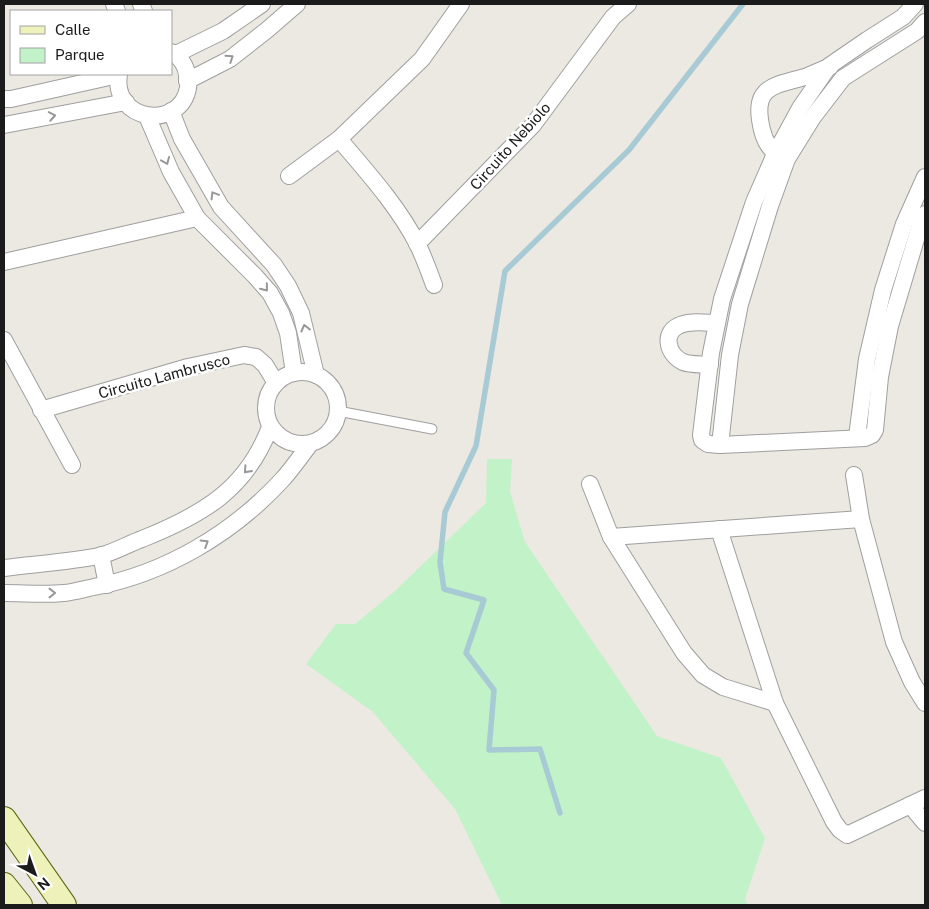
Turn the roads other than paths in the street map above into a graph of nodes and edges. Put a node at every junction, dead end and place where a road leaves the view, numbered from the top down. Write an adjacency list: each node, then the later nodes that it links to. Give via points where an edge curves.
1 (262, 4): 9 (street, via 223,31)
2 (297, 4): 14 (street, one-way to 2, via 230,59)
3 (461, 4): 20 (street, via 422,60)
4 (628, 4): 6 (street, Circuito Nebiolo)
5 (915, 4): 7 (street)
6 (614, 10): 26 (street, Circuito Nebiolo, via 533,125)
7 (903, 17): 8 (street); 10 (street)
8 (923, 31): 13 (street)
9 (174, 53): 14 (street, via 187,70)
10 (829, 66): 13 (street); 21 (street, via 800,108); 21 (street, via 774,85 760,101 765,140)
11 (115, 75): 15 (street)
12 (119, 75): 16 (street, via 120,93)
13 (843, 78): 21 (street)
14 (188, 81): 17 (street, via 180,104)
15 (4, 99)
16 (126, 102): 18 (street, via 130,108); 19 (street, one-way to 16)
17 (172, 110): 18 (street, via 165,115); 36 (street, one-way to 17, via 301,313 288,286 274,265 221,208 182,139)
18 (147, 116): 25 (street, one-way to 25, via 171,172)
19 (4, 125)
20 (339, 139): 22 (street); 26 (street, via 373,178)
21 (781, 156): 27 (street, via 754,202); 28 (street)
22 (289, 176)
23 (925, 177): 42 (street, via 904,224 883,290 867,359)
24 (925, 214): 42 (street, via 890,326 875,430 872,435)
25 (197, 218): 29 (street); 35 (street, one-way to 35, via 270,293 288,333)
26 (417, 244): 30 (street)
27 (737, 249): 28 (street); 31 (street)
28 (755, 253): 33 (street)
29 (4, 262)
30 (434, 284)
31 (717, 323): 34 (street); 34 (street, via 686,323 668,336 668,344 677,359 686,363)
32 (4, 340): 38 (street)
33 (730, 355): 34 (street); 44 (street)
34 (710, 359): 44 (street, via 701,435 708,444)
35 (294, 373): 36 (street); 37 (street)
36 (316, 375): 39 (street, via 333,390 338,400)
37 (276, 383): 38 (street, Circuito Lambrusco, via 265,365 256,357 244,354); 40 (street, via 266,404)
38 (41, 410): 45 (street)
39 (338, 411): 41 (lane); 43 (street, via 332,429 319,441)
40 (270, 427): 43 (street, via 287,442); 51 (street, one-way to 51, via 253,463 227,493 167,529)
41 (432, 429)
42 (857, 438): 44 (street)
43 (310, 444): 53 (street, one-way to 43, via 146,574 216,536 276,486)
44 (720, 445)
45 (72, 465)
46 (854, 475): 48 (street)
47 (590, 484): 50 (street)
48 (861, 518): 49 (street); 56 (street, via 894,642)
49 (719, 529): 50 (street); 55 (street)
50 (611, 537): 55 (street, via 684,653 703,675 723,687)
51 (101, 555): 52 (street); 53 (street)
52 (4, 568)
53 (107, 585): 54 (street, one-way to 53, via 65,593)
54 (4, 593)
55 (775, 703): 57 (street, via 834,822 847,835)
56 (925, 703)
57 (918, 801): 59 (street)
58 (4, 819): 62 (main road)
59 (925, 823)
60 (4, 885): 61 (main road)
61 (20, 905)
62 (64, 905)

